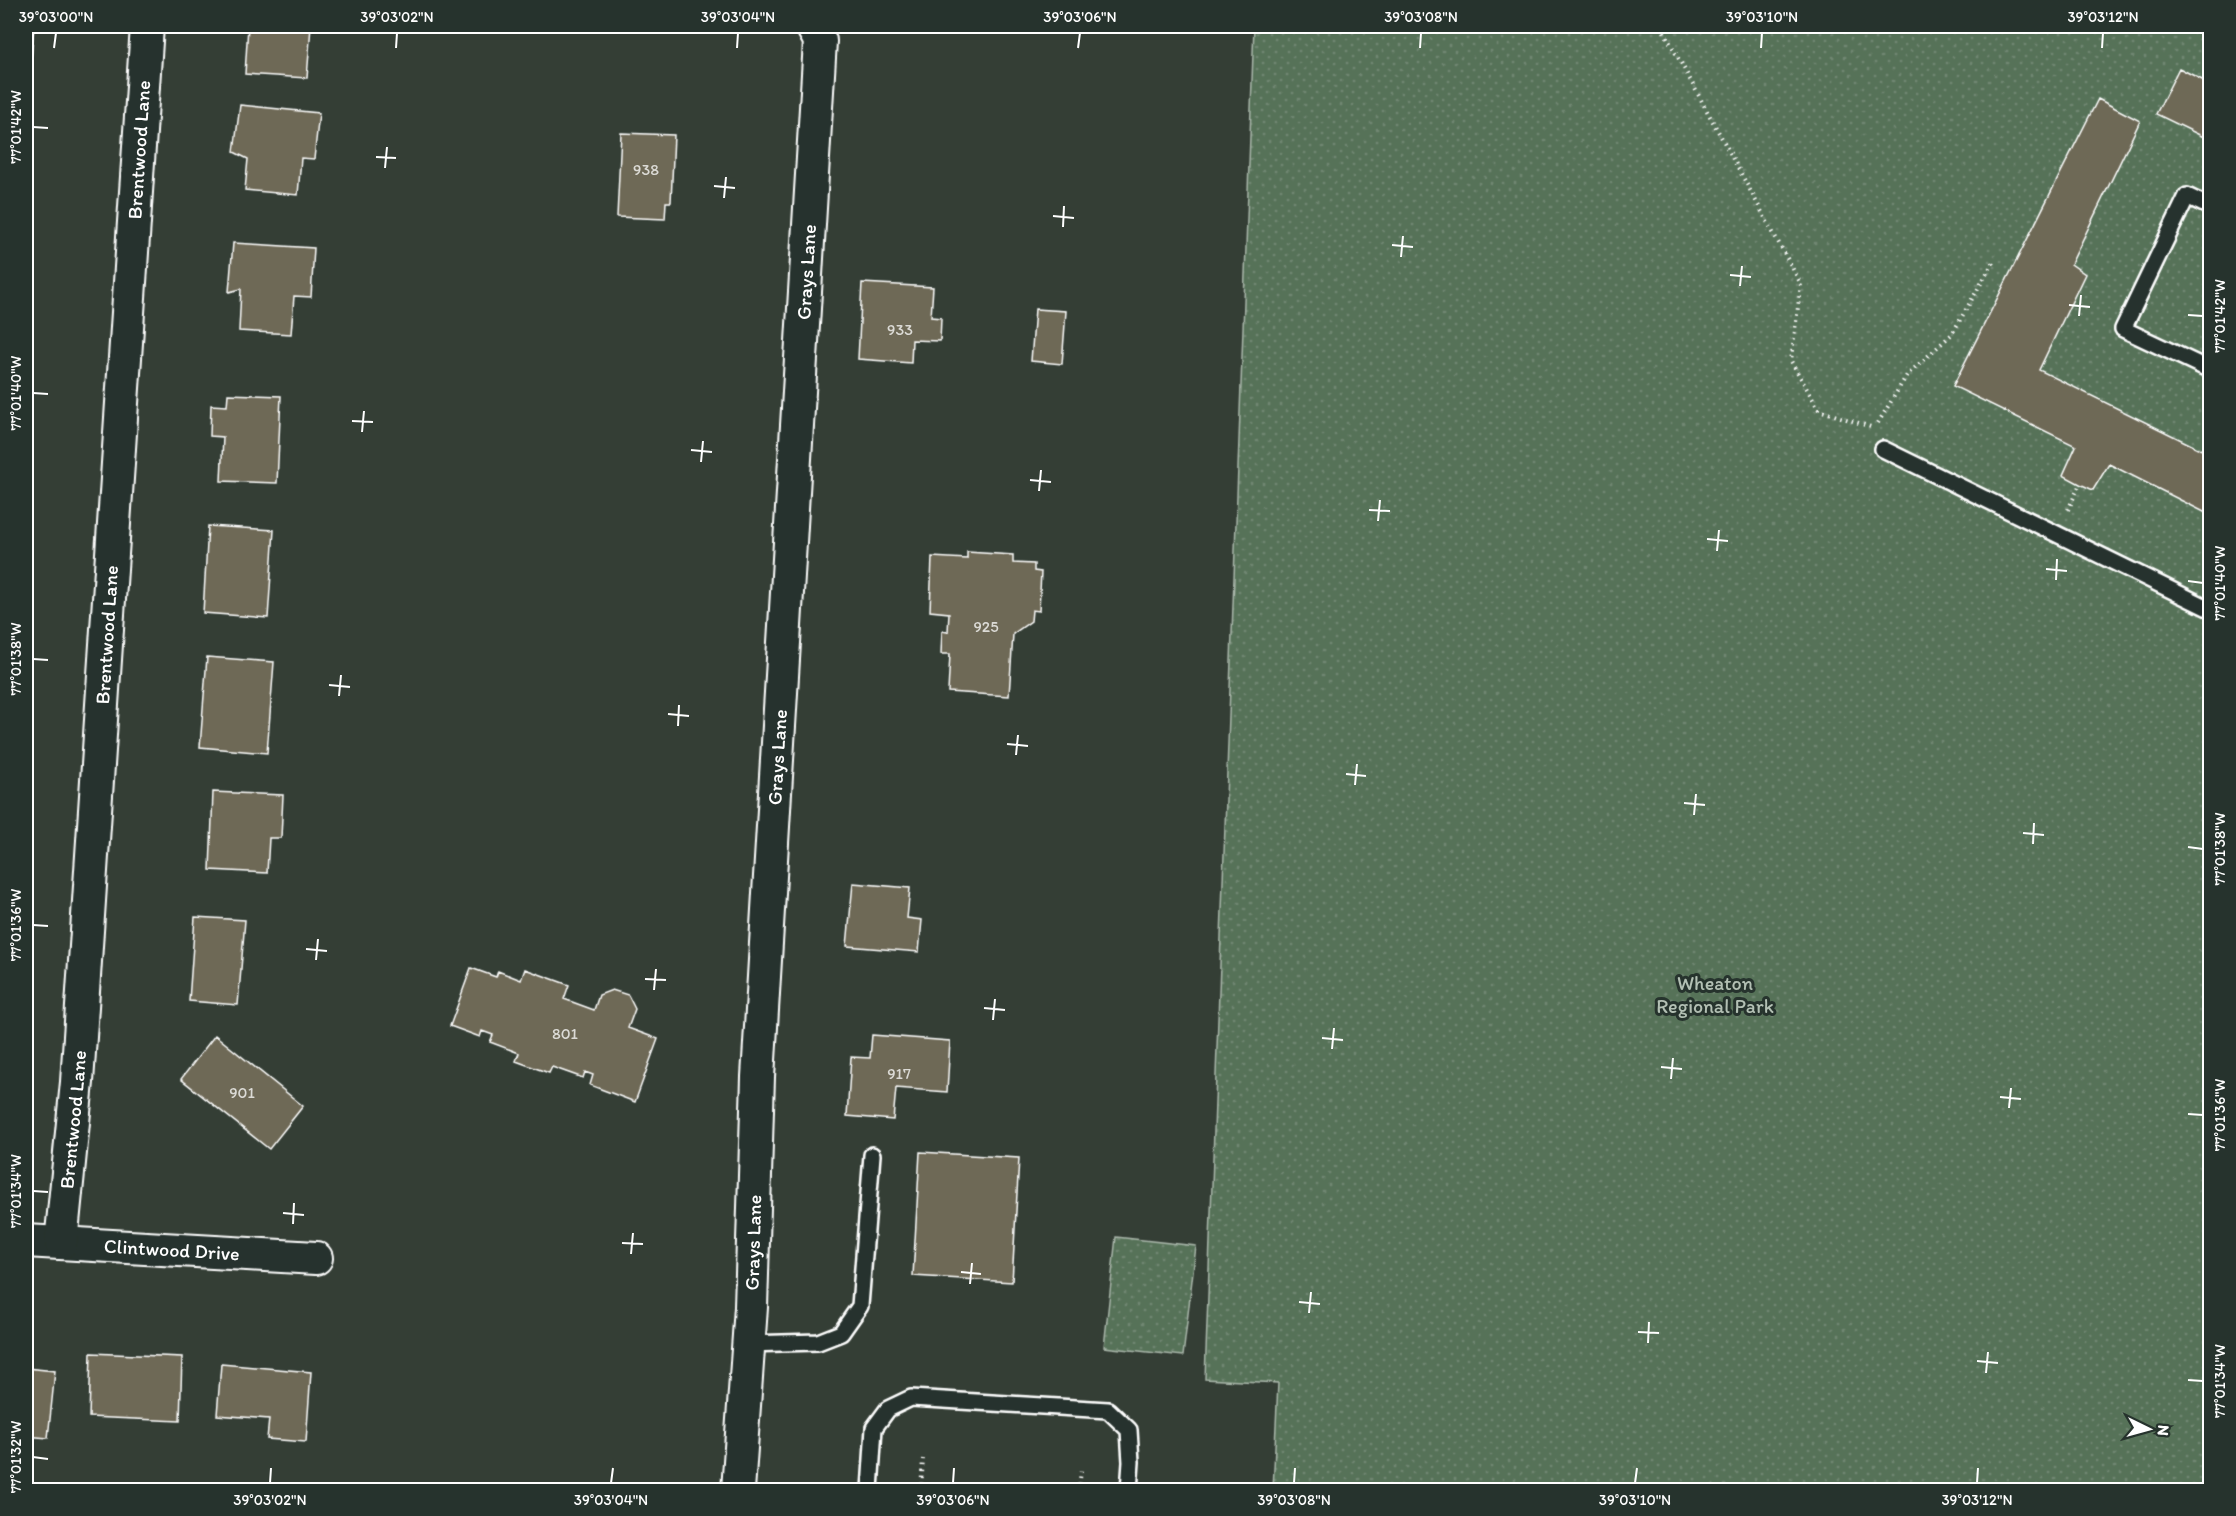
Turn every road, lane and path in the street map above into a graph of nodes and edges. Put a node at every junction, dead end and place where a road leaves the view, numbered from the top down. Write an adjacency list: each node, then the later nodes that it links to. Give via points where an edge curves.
1 (147, 26): 11 (street, Brentwood Lane, via 77,1082)
2 (812, 26): 13 (street, Grays Lane, via 820,41 758,1077)
3 (1661, 26): 5 (path, via 1801,284 1791,361 1819,410 1875,428 1907,375 1952,334)
4 (2211, 207): 6 (lane, via 2187,196 2123,329)
5 (1995, 259)
6 (2211, 370)
7 (1883, 448): 8 (lane)
8 (2211, 609)
9 (872, 1155): 13 (lane, via 860,1306 841,1333 818,1342)
10 (26, 1241): 11 (street, Clintwood Drive)
11 (62, 1243): 12 (street, Clintwood Drive)
12 (316, 1258)
13 (748, 1344): 16 (street, Grays Lane)
14 (923, 1459): 18 (path)
15 (1081, 1470): 19 (path)
16 (738, 1491)
17 (870, 1491): 20 (lane, via 874,1428 888,1409 910,1398 1108,1410 1129,1430)
18 (921, 1491)
19 (1079, 1491)
20 (1129, 1491)

